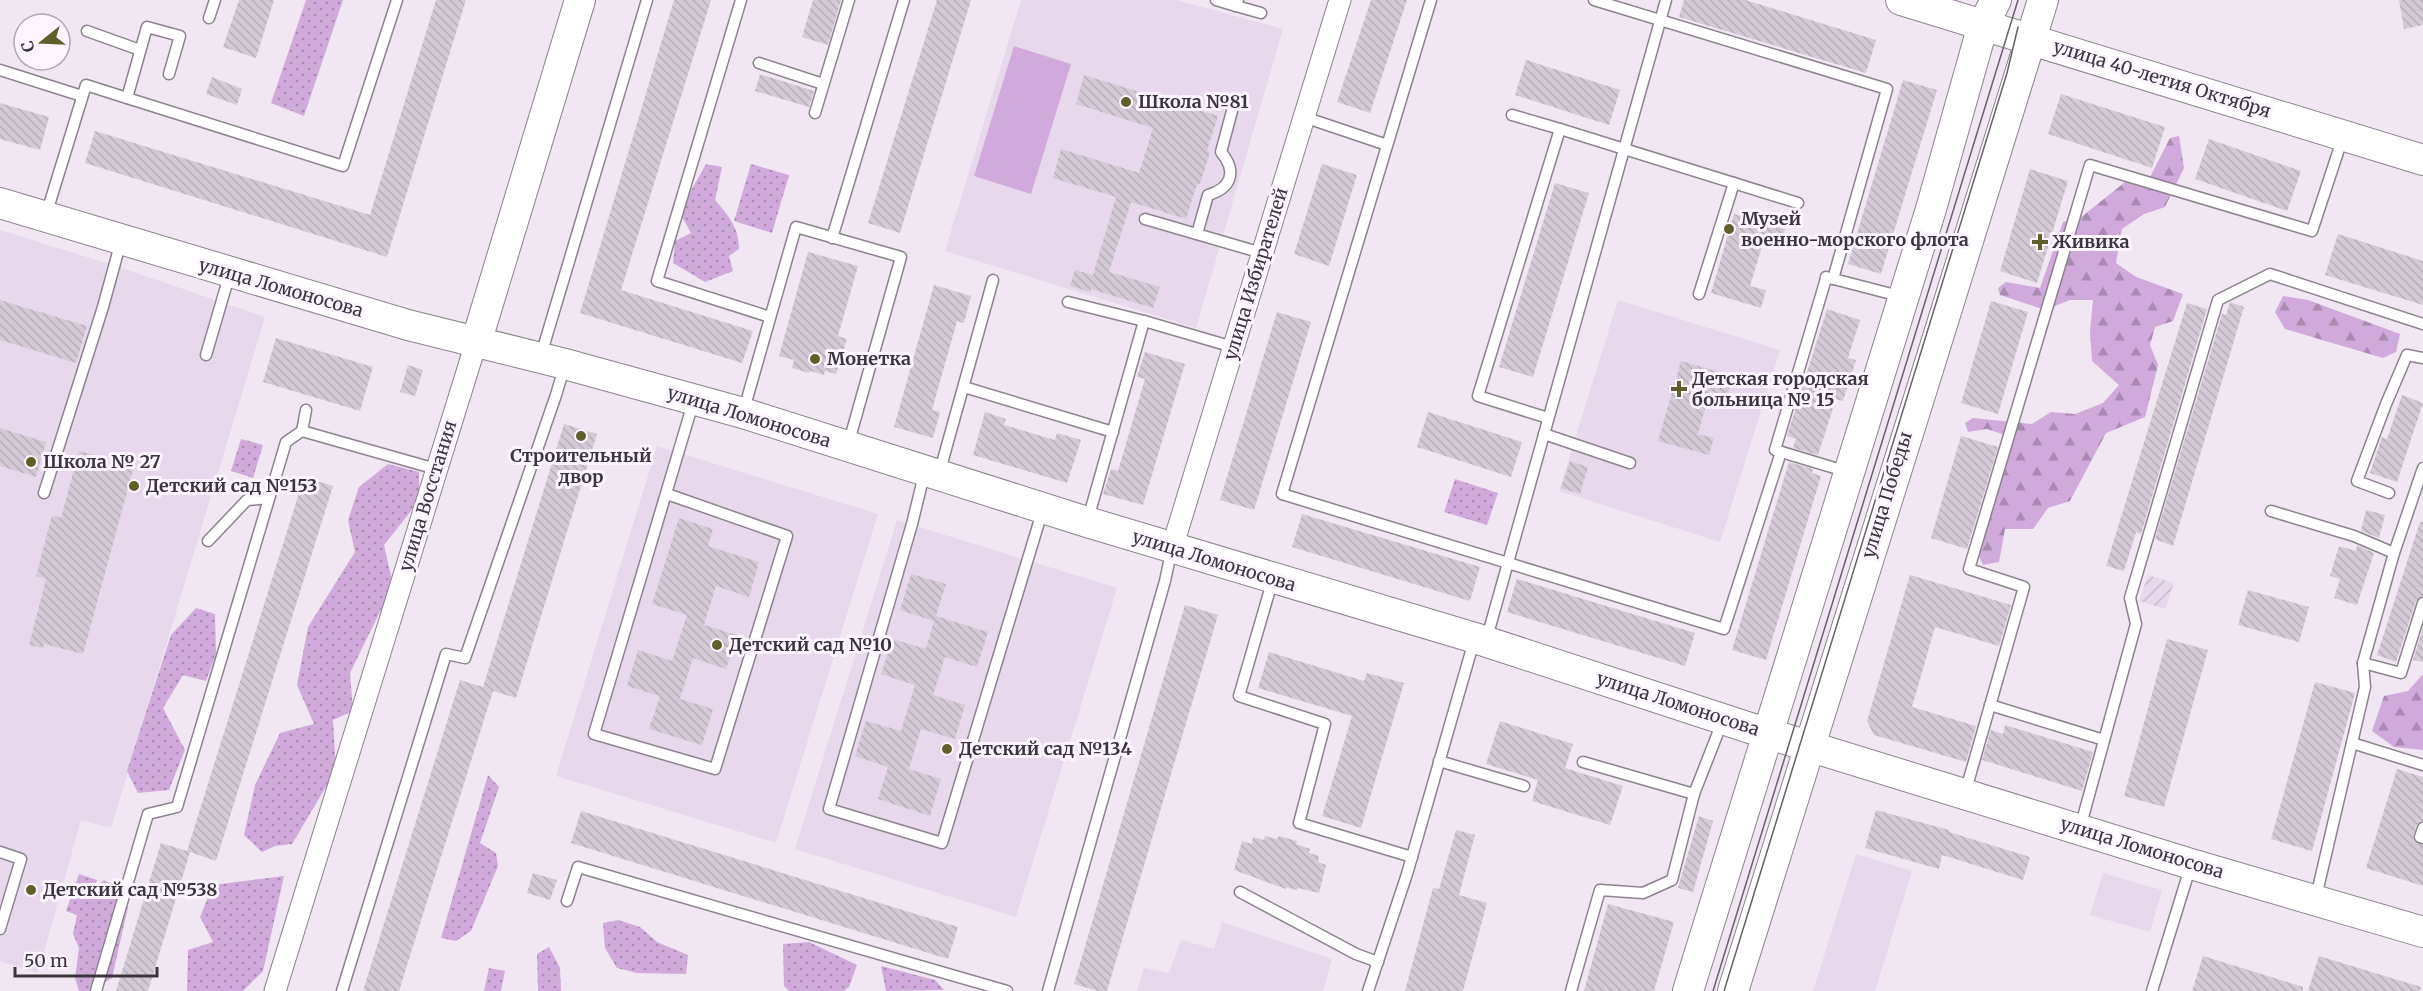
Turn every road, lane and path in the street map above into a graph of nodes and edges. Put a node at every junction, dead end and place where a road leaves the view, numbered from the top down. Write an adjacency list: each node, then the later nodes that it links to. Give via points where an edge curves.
1 (215, 0): 18 (lane)
2 (397, 0): 28 (lane, via 343,166)
3 (580, 0): 56 (street, улица Восстания)
4 (647, 0): 60 (lane)
5 (741, 0): 53 (lane, via 657,281)
6 (849, 0): 26 (lane)
7 (904, 0): 44 (lane)
8 (1216, 0): 15 (lane)
9 (1340, 0): 32 (street, улица Избирателей)
10 (1431, 0): 35 (lane)
11 (1594, 0): 19 (lane)
12 (1666, 0): 19 (lane)
13 (1901, 0): 16 (street, улица 40-летия Октября)
14 (2043, 0): 21 (street, улица Победы)
15 (1237, 3): 17 (lane)
16 (1989, 12): 21 (street, улица 40-летия Октября); 51 (street)
17 (1261, 13)
18 (209, 18)
19 (1660, 20): 36 (lane); 48 (lane, via 1887,89)
20 (87, 31): 22 (lane)
21 (2030, 39): 34 (street, улица 40-летия Октября); 96 (street, улица Победы)
22 (140, 50): 25 (lane, via 147,27 180,36); 28 (lane)
23 (759, 63): 26 (lane)
24 (0, 70): 27 (lane)
25 (169, 74)
26 (823, 84): 30 (lane)
27 (82, 96): 28 (lane, via 86,85); 41 (lane)
28 (127, 98)
29 (1232, 111): 43 (lane, via 1221,152 1228,160 1229,179 1219,192 1208,195)
30 (815, 113)
31 (1512, 115): 33 (lane)
32 (1304, 117): 35 (lane); 46 (street, улица Избирателей)
33 (1560, 129): 36 (lane); 65 (lane, via 1478,396)
34 (2344, 135): 37 (street, улица 40-летия Октября); 91 (lane, via 2312,231 2090,165 1969,569 2024,587)
35 (1387, 145): 86 (lane, via 1282,494)
36 (1624, 149): 38 (lane); 65 (lane)
37 (2423, 160)
38 (1734, 183): 40 (lane); 50 (lane)
39 (0, 203): 41 (street, улица Ломоносова)
40 (1798, 203)
41 (45, 218): 45 (street, улица Ломоносова)
42 (1145, 219): 43 (lane)
43 (1197, 234): 46 (lane)
44 (832, 238): 53 (lane, via 796,227); 69 (lane, via 901,257)
45 (121, 241): 47 (street, улица Ломоносова); 76 (lane)
46 (1262, 253): 57 (street, улица Избирателей)
47 (230, 273): 56 (street, улица Ломоносова); 59 (lane)
48 (1833, 279): 51 (lane); 70 (lane, via 1826,277 1775,450)
49 (993, 280): 61 (lane)
50 (1699, 294)
51 (1904, 297): 74 (street)
52 (1068, 302): 54 (lane)
53 (770, 317): 64 (lane)
54 (1144, 321): 57 (lane); 67 (lane)
55 (2423, 324): 94 (lane, via 2270,274 2218,300 2130,598 2136,624)
56 (476, 343): 60 (street, улица Ломоносова); 73 (street, улица Восстания)
57 (1233, 347): 84 (street, улица Избирателей)
58 (2422, 354): 77 (lane, via 2407,355 2357,481)
59 (206, 355)
60 (552, 362): 62 (street, улица Ломоносова); 118 (lane, via 556,395 465,657 446,654)
61 (964, 387): 67 (lane); 75 (lane)
62 (694, 400): 64 (street, улица Ломоносова); 78 (lane)
63 (306, 410): 66 (lane)
64 (743, 413): 69 (street, улица Ломоносова)
65 (1548, 418): 68 (lane)
66 (302, 431): 73 (lane); 79 (lane, via 286,442)
67 (1113, 432): 82 (lane)
68 (1544, 434): 71 (lane); 86 (lane)
69 (847, 446): 75 (street, улица Ломоносова)
70 (1781, 452): 74 (lane); 86 (lane, via 1724,629)
71 (1630, 463)
72 (2423, 468): 85 (lane)
73 (436, 469): 117 (street, улица Восстания)
74 (1849, 472): 93 (street)
75 (932, 473): 80 (street, улица Ломоносова); 80 (lane, via 912,524 829,809 942,843)
76 (44, 493)
77 (2389, 493)
78 (667, 494): 78 (lane, via 594,734 715,769 787,536)
79 (269, 498): 83 (lane, via 247,500); 116 (lane, via 177,807 148,814)
80 (1044, 509): 82 (street, улица Ломоносова)
81 (2271, 511): 85 (lane, via 2354,536)
82 (1087, 522): 84 (street, улица Ломоносова)
83 (208, 541)
84 (1172, 548): 87 (street, улица Ломоносова); 120 (lane)
85 (2394, 553): 90 (lane)
86 (1508, 562): 89 (lane)
87 (1273, 579): 89 (street, улица Ломоносова); 107 (lane, via 1239,696 1325,724 1299,823)
88 (2423, 603): 90 (lane, via 2401,673)
89 (1480, 640): 92 (street, улица Ломоносова); 97 (lane)
90 (2363, 663): 95 (lane, via 2365,687)
91 (1990, 705): 94 (lane); 102 (lane)
92 (1723, 719): 93 (street, улица Ломоносова); 101 (lane)
93 (1768, 733): 96 (street, улица Ломоносова); 115 (street)
94 (2104, 740): 104 (lane)
95 (2352, 743): 99 (lane); 111 (lane)
96 (1811, 746): 102 (street, улица Ломоносова); 123 (street, улица Победы)
97 (1439, 761): 100 (lane); 107 (lane)
98 (1583, 762): 101 (lane)
99 (2423, 765)
100 (1524, 786)
101 (1694, 794): 122 (lane, via 1672,880 1642,893 1600,890)
102 (1965, 794): 104 (street, улица Ломоносова)
103 (2423, 828): 105 (lane)
104 (2079, 829): 108 (street, улица Ломоносова)
105 (2423, 838)
106 (0, 852): 112 (lane, via 21,859)
107 (1412, 857): 114 (lane)
108 (2191, 864): 111 (street, улица Ломоносова); 124 (lane)
109 (1240, 892): 114 (lane)
110 (567, 901): 119 (lane, via 578,867)
111 (2315, 901): 113 (street, улица Ломоносова)
112 (0, 926)
113 (2423, 932)
114 (1378, 962): 121 (lane)
115 (1691, 990)
116 (96, 991)
117 (275, 991)
118 (342, 991)
119 (1007, 991)
120 (1048, 991)
121 (1368, 991)
122 (1571, 991)
123 (1733, 991)
124 (2152, 991)

